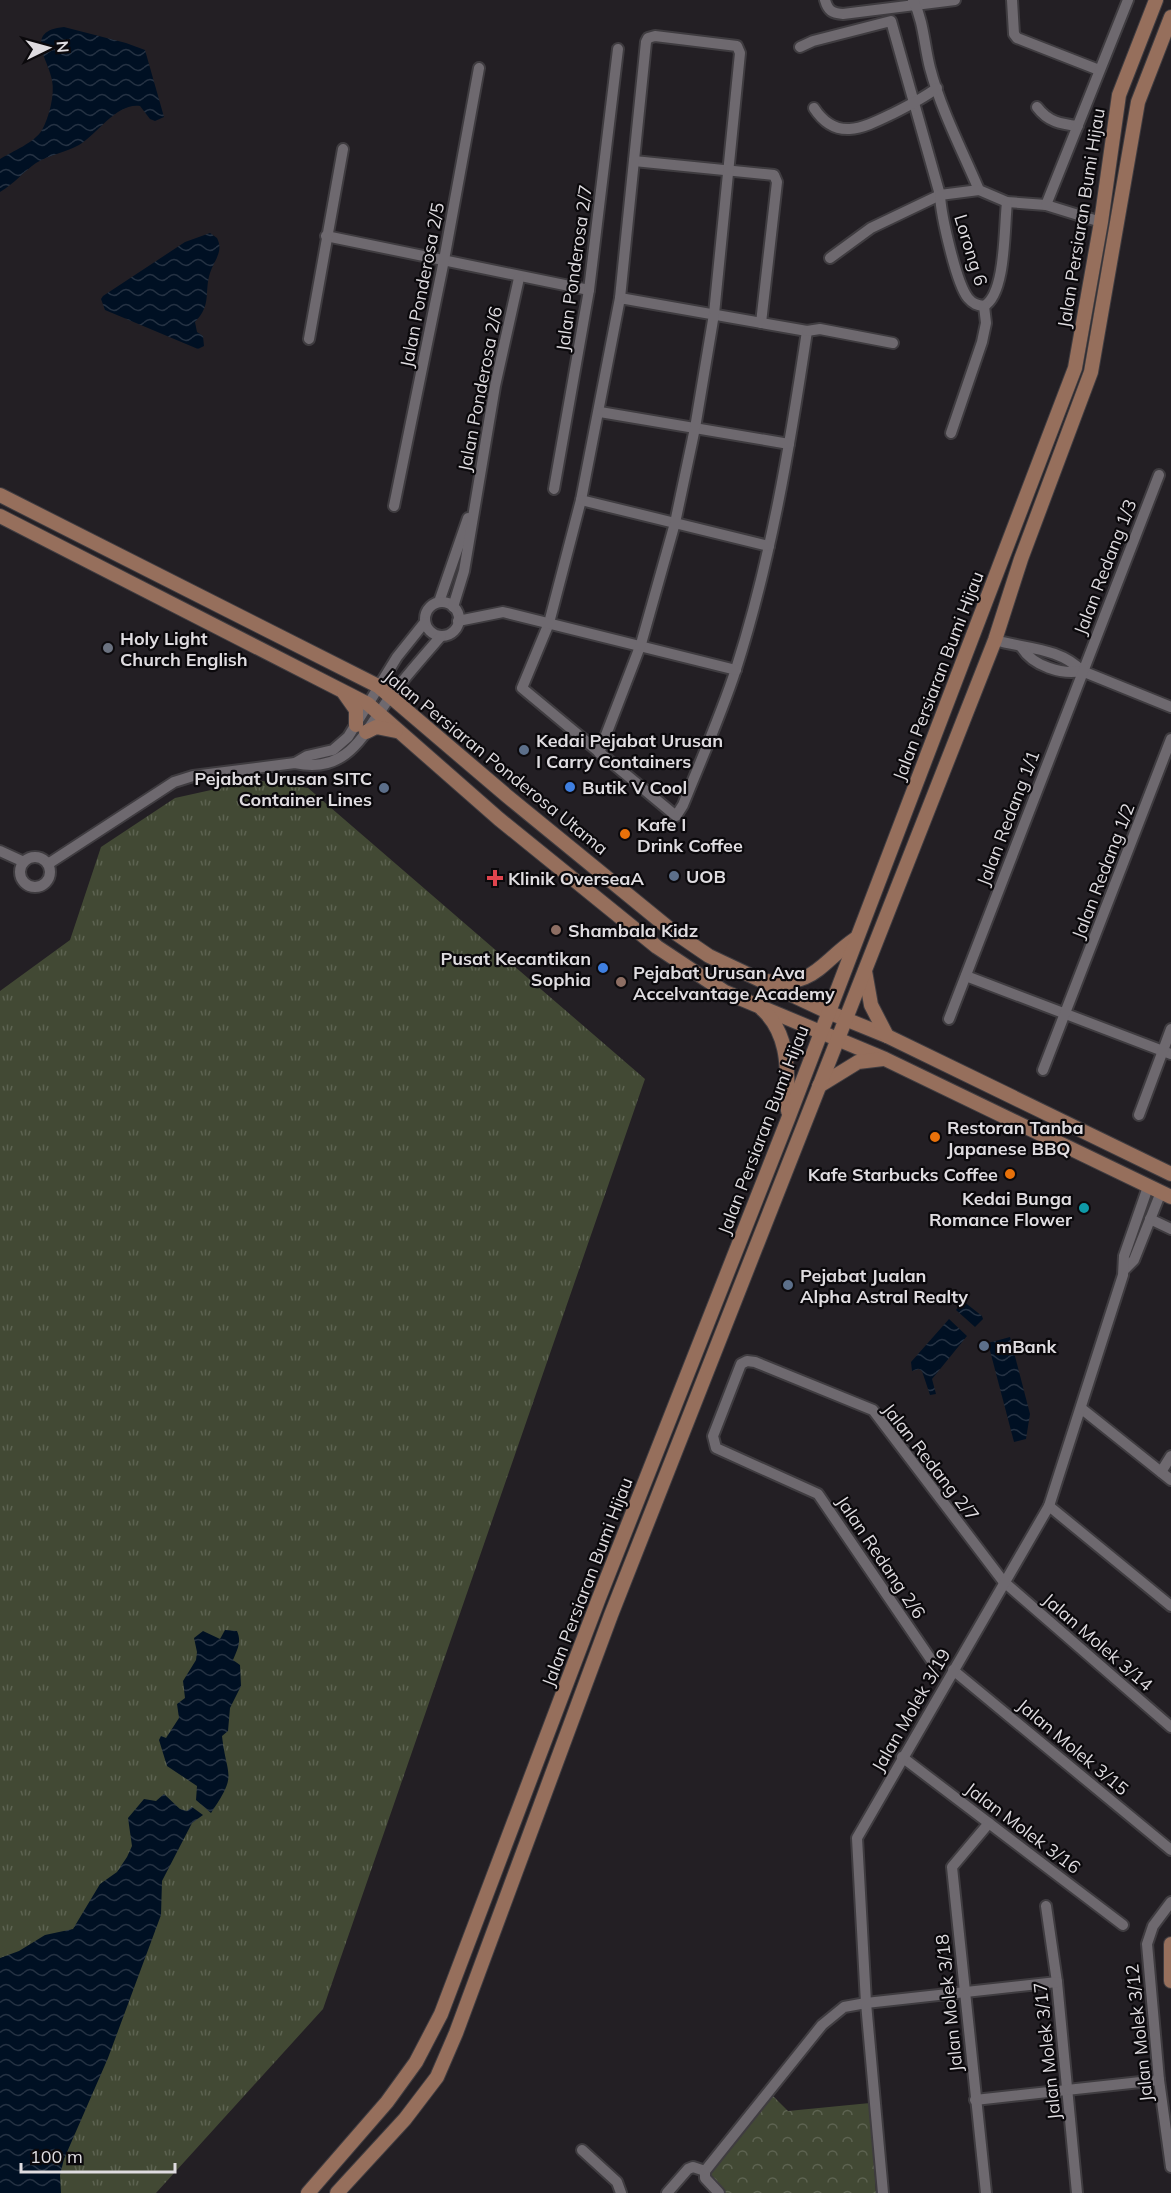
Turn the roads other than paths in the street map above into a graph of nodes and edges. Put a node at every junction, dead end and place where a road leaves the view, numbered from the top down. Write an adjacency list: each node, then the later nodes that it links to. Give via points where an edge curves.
1 (825, 0): 6 (street, via 827,9 834,14)
2 (955, 0): 6 (street)
3 (1012, 0): 11 (street, via 1017,38)
4 (1128, 0): 11 (street)
5 (1156, 0): 24 (main road, Jalan Persiaran Bumi Hijau, via 1120,88)
6 (914, 2): 12 (street)
7 (1171, 16): 61 (main road, Jalan Persiaran Bumi Hijau, via 1138,102 1091,372)
8 (800, 47): 13 (street, via 891,21)
9 (618, 49): 29 (street, Jalan Ponderosa 2/7)
10 (478, 68): 27 (street, Jalan Ponderosa 2/5)
11 (1099, 70): 16 (street)
12 (937, 88): 13 (street); 20 (street)
13 (916, 103): 15 (street, via 876,123 850,129 838,129 827,123); 21 (street)
14 (1037, 107): 16 (street, via 1054,122)
15 (814, 108)
16 (1078, 126): 23 (street)
17 (343, 149): 25 (street)
18 (634, 161): 19 (street); 19 (street, via 646,42 655,36 737,46 740,53); 30 (street)
19 (728, 170): 32 (street); 33 (street, via 774,175 777,182)
20 (979, 190): 21 (street, Lorong 6); 22 (street)
21 (940, 195): 26 (street, via 871,228); 31 (street, Lorong 6, via 966,296)
22 (1007, 202): 23 (street); 31 (street, Lorong 6, via 999,283 992,302)
23 (1046, 205): 24 (street)
24 (1101, 222): 54 (main road, Jalan Persiaran Bumi Hijau, via 1077,360)
25 (326, 236): 27 (street); 35 (street)
26 (830, 258)
27 (444, 260): 28 (street); 45 (street, Jalan Ponderosa 2/5)
28 (519, 278): 29 (street); 46 (street, Jalan Ponderosa 2/6)
29 (589, 290): 42 (street, Jalan Ponderosa 2/7)
30 (620, 298): 32 (street); 37 (street)
31 (984, 306): 39 (street, via 982,342)
32 (714, 314): 33 (street); 38 (street)
33 (761, 323): 34 (street)
34 (807, 331): 36 (street, via 820,329); 40 (street)
35 (309, 339)
36 (893, 343)
37 (600, 412): 38 (street); 44 (street)
38 (695, 428): 40 (street); 48 (street)
39 (951, 432)
40 (789, 444): 49 (street)
41 (1159, 475): 66 (street, Jalan Redang 1/3)
42 (554, 489)
43 (0, 495): 67 (main road, Jalan Persiaran Ponderosa Utama)
44 (581, 500): 48 (street); 59 (street)
45 (394, 506)
46 (474, 507): 50 (street, Jalan Ponderosa 2/6); 51 (street, Jalan Ponderosa 2/6)
47 (0, 516): 68 (main road, Jalan Persiaran Ponderosa Utama)
48 (675, 523): 49 (street); 62 (street)
49 (769, 546): 65 (street)
50 (453, 557): 51 (street); 52 (street, Jalan Ponderosa 2/6)
51 (465, 561): 53 (street, Jalan Ponderosa 2/6)
52 (446, 578): 53 (street); 55 (street, Jalan Ponderosa 2/6)
53 (460, 583): 56 (street, Jalan Ponderosa 2/6)
54 (992, 585): 61 (main road, via 984,630); 69 (main road, Jalan Persiaran Bumi Hijau)
55 (439, 602): 56 (street); 58 (street, via 428,610)
56 (453, 607): 57 (street)
57 (458, 621): 59 (street, via 503,612); 60 (street, via 450,633)
58 (425, 622): 60 (street); 63 (street)
59 (549, 623): 62 (street); 77 (street, via 522,688)
60 (441, 636): 64 (street)
61 (995, 640): 66 (street, via 1022,648 1028,658 1069,674); 69 (main road, via 980,639); 82 (main road, Jalan Persiaran Bumi Hijau)
62 (641, 644): 65 (street); 77 (street)
63 (397, 657): 64 (street); 67 (street)
64 (412, 670): 70 (street)
65 (736, 670): 77 (street, via 676,816)
66 (1082, 671): 72 (street); 83 (street, Jalan Redang 1/1)
67 (378, 686): 70 (main road, Jalan Persiaran Ponderosa Utama); 71 (street)
68 (341, 689): 71 (main road, Jalan Persiaran Ponderosa Utama); 74 (main road, via 353,705)
69 (951, 689): 81 (main road, Jalan Persiaran Bumi Hijau)
70 (391, 696): 73 (street); 84 (main road, Jalan Persiaran Ponderosa Utama, via 671,930 709,956)
71 (368, 704): 73 (main road, Jalan Persiaran Ponderosa Utama); 74 (street)
72 (1171, 706)
73 (378, 713): 74 (street); 75 (main road, Jalan Persiaran Ponderosa Utama)
74 (361, 729): 75 (main road, via 376,727); 80 (street, via 357,745 333,761 311,767 295,763 193,776 174,782)
75 (398, 732): 85 (main road, Jalan Persiaran Ponderosa Utama, via 657,948 725,992)
76 (1171, 739): 87 (street, Jalan Redang 1/2)
77 (599, 753)
78 (0, 851): 79 (street)
79 (24, 862): 80 (street, via 39,857); 80 (street, via 21,877 33,886 47,881)
80 (48, 864)
81 (855, 939): 84 (main road, via 807,978 792,982); 86 (main road, Jalan Persiaran Bumi Hijau)
82 (865, 966): 88 (main road, Jalan Persiaran Bumi Hijau); 92 (main road, via 871,1005)
83 (966, 976): 87 (street); 89 (street, Jalan Redang 1/1)
84 (755, 979): 86 (main road, Jalan Persiaran Ponderosa Utama)
85 (756, 1004): 91 (main road, Jalan Persiaran Ponderosa Utama); 99 (main road, via 771,1017 782,1040)
86 (828, 1012): 88 (main road, Jalan Persiaran Ponderosa Utama); 91 (main road, Jalan Persiaran Bumi Hijau)
87 (1065, 1015): 94 (street); 96 (street)
88 (845, 1019): 92 (main road, Jalan Persiaran Ponderosa Utama); 93 (main road, Jalan Persiaran Bumi Hijau)
89 (949, 1019)
90 (1171, 1029): 94 (street)
91 (821, 1030): 93 (main road, Jalan Persiaran Ponderosa Utama); 99 (main road, Jalan Persiaran Bumi Hijau)
92 (887, 1036): 100 (main road, Jalan Persiaran Ponderosa Utama)
93 (837, 1038): 95 (main road, Jalan Persiaran Ponderosa Utama); 97 (main road, Jalan Persiaran Bumi Hijau)
94 (1167, 1053): 98 (street)
95 (885, 1059): 97 (main road, via 858,1062); 101 (main road, Jalan Persiaran Ponderosa Utama)
96 (1044, 1070)
97 (818, 1087): 107 (main road, Jalan Persiaran Bumi Hijau)
98 (1138, 1115)
99 (788, 1119): 106 (main road, Jalan Persiaran Bumi Hijau)
100 (1171, 1174)
101 (1160, 1192): 102 (street, Jalan Molek 3/19); 104 (street, Jalan Molek 3/19, via 1124,1256)
102 (1150, 1219): 103 (street); 104 (street, Jalan Molek 3/19, via 1134,1260)
103 (1171, 1229)
104 (1124, 1270): 108 (street, Jalan Molek 3/19)
105 (747, 1361): 115 (street, Jalan Redang 2/7, via 873,1410); 117 (street, Jalan Redang 2/6, via 741,1364 713,1436 716,1448 818,1494)
106 (683, 1385): 107 (main road); 112 (main road, Jalan Persiaran Bumi Hijau)
107 (700, 1394): 114 (main road, Jalan Persiaran Bumi Hijau)
108 (1082, 1409): 110 (street); 113 (street, Jalan Molek 3/19)
109 (1171, 1456): 110 (street)
110 (1161, 1472): 111 (street)
111 (1171, 1480)
112 (636, 1503): 114 (main road, via 650,1503); 137 (main road, Jalan Persiaran Bumi Hijau, via 441,2014 399,2086)
113 (1049, 1506): 115 (street, Jalan Molek 3/19); 116 (street)
114 (652, 1512): 138 (main road, Jalan Persiaran Bumi Hijau, via 437,2077 405,2119)
115 (1003, 1581): 118 (street, Jalan Molek 3/19); 119 (street, Jalan Molek 3/14)
116 (1171, 1606)
117 (932, 1661)
118 (953, 1670): 120 (street, Jalan Molek 3/19); 122 (street, Jalan Molek 3/15)
119 (1171, 1727)
120 (902, 1757): 121 (street, Jalan Molek 3/16); 130 (street, Jalan Molek 3/19, via 857,1838)
121 (989, 1823): 125 (street, Jalan Molek 3/16); 129 (street, Jalan Molek 3/18, via 952,1867)
122 (1171, 1850)
123 (1171, 1902): 131 (street, Jalan Molek 3/12, via 1147,1944)
124 (1046, 1906): 128 (street, Jalan Molek 3/17)
125 (1123, 1925)
126 (1171, 1944): 127 (main road)
127 (1171, 1981)
128 (1057, 1982): 129 (street); 132 (street, Jalan Molek 3/17)
129 (965, 1992): 130 (street); 133 (street, Jalan Molek 3/18)
130 (866, 2003): 136 (street, via 844,2007 822,2025); 142 (street, Jalan Molek 3/19)
131 (1159, 2080): 132 (street); 135 (street, Jalan Molek 3/12)
132 (1068, 2091): 133 (street); 144 (street, Jalan Molek 3/17)
133 (975, 2100): 143 (street, Jalan Molek 3/18)
134 (582, 2150): 139 (street, via 617,2182)
135 (1171, 2167)
136 (705, 2171): 140 (street, via 688,2169); 141 (street, via 705,2178)
137 (308, 2193)
138 (336, 2193)
139 (621, 2193)
140 (667, 2193)
141 (719, 2193)
142 (882, 2193)
143 (986, 2193)
144 (1077, 2193)

